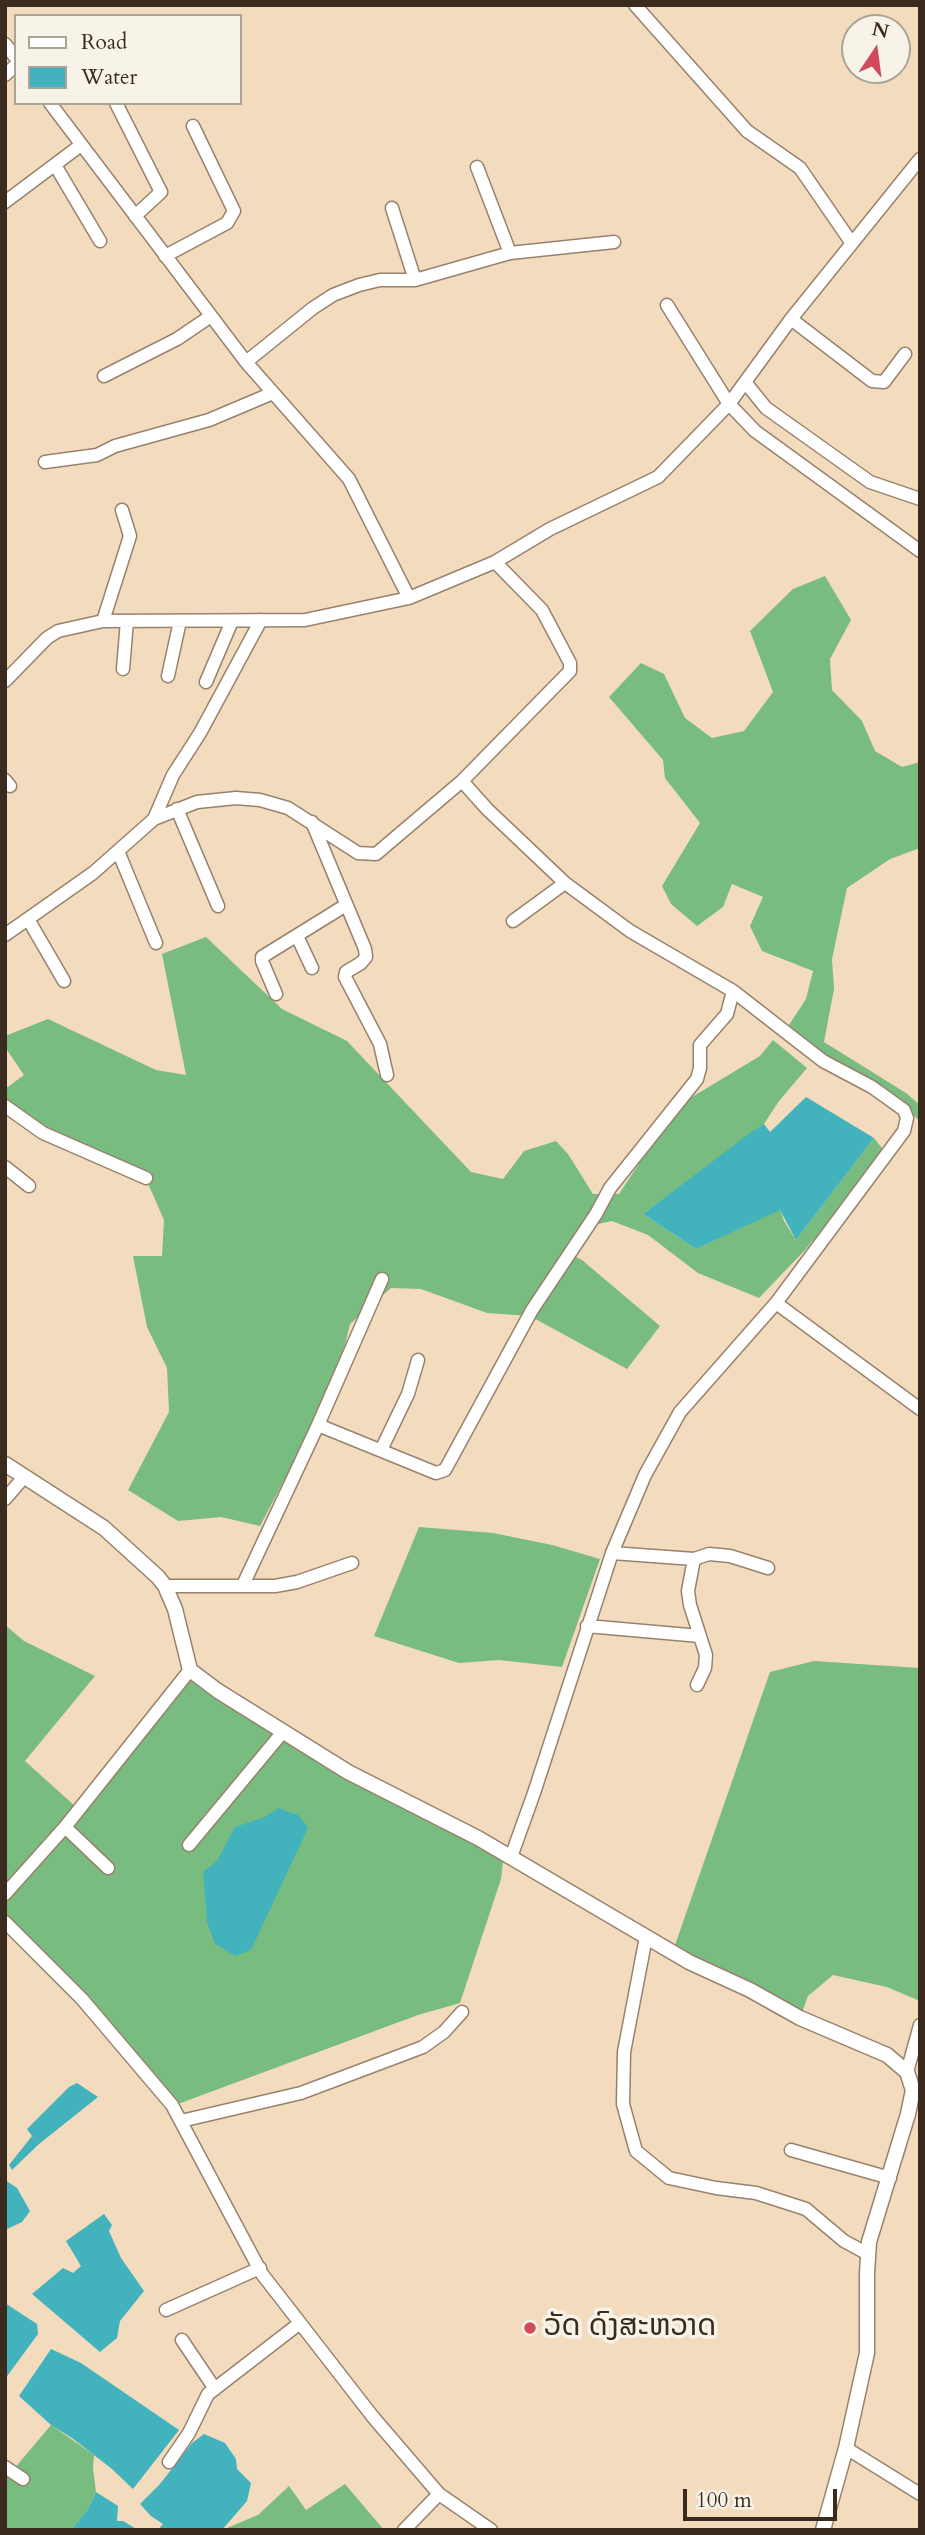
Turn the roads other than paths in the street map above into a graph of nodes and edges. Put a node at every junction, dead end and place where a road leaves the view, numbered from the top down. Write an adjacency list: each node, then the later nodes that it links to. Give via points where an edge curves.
1 (635, 5): 14 (street, via 747,131 800,168)
2 (51, 105): 5 (street)
3 (117, 105): 11 (street, via 161,192)
4 (193, 126): 16 (street, via 234,211 227,223)
5 (81, 145): 7 (street); 11 (street)
6 (920, 159): 14 (street)
7 (55, 165): 9 (street); 12 (street)
8 (477, 167): 15 (street)
9 (5, 202)
10 (393, 208): 17 (street)
11 (135, 216): 16 (street)
12 (100, 241)
13 (614, 242): 15 (street)
14 (851, 242): 20 (street)
15 (510, 253): 17 (street)
16 (165, 256): 19 (street)
17 (415, 280): 22 (street, via 380,280 333,295)
18 (667, 305): 26 (street)
19 (211, 316): 22 (street); 23 (street)
20 (791, 319): 21 (street, via 872,381 884,382); 24 (street)
21 (905, 354)
22 (246, 362): 25 (street)
23 (104, 376)
24 (745, 382): 26 (street); 28 (street, via 766,408 870,482)
25 (273, 393): 27 (street, via 209,420 97,454); 32 (street, via 349,479)
26 (729, 404): 30 (street, via 755,431); 31 (street, via 658,477 550,529)
27 (45, 462)
28 (920, 499)
29 (122, 510): 34 (street, via 130,536)
30 (920, 551)
31 (495, 562): 32 (street); 42 (street, via 542,610 571,668)
32 (409, 598): 33 (street, via 305,620)
33 (261, 620): 37 (street); 44 (street, via 173,775)
34 (103, 621): 35 (street); 40 (street, via 58,631)
35 (127, 621): 36 (street); 38 (street)
36 (180, 621): 37 (street); 39 (street)
37 (232, 621): 41 (street)
38 (123, 669)
39 (168, 676)
40 (5, 681)
41 (206, 681)
42 (462, 781): 45 (street, via 376,854 358,853); 47 (street)
43 (177, 808): 44 (street); 45 (street, via 236,797 288,808); 49 (street)
44 (154, 819): 46 (street)
45 (312, 822): 48 (street)
46 (118, 851): 50 (street); 54 (street)
47 (565, 883): 51 (street); 57 (street, via 630,932)
48 (346, 905): 53 (street); 59 (street, via 366,957 345,977 380,1044)
49 (218, 906)
50 (28, 919): 52 (street); 56 (street)
51 (513, 922)
52 (5, 935)
53 (297, 936): 55 (street); 58 (street, via 262,957)
54 (156, 943)
55 (312, 968)
56 (64, 981)
57 (733, 991): 65 (street, via 822,1061 904,1110 907,1118 904,1131); 69 (street, via 727,1014 699,1045 697,1079 610,1188 532,1310 445,1470 436,1473)
58 (276, 994)
59 (387, 1075)
60 (5, 1106): 62 (street, via 43,1133)
61 (5, 1167): 63 (street)
62 (146, 1178)
63 (29, 1186)
64 (382, 1279): 68 (street)
65 (776, 1303): 67 (street); 73 (street, via 680,1412 645,1475)
66 (418, 1360): 69 (street, via 408,1394)
67 (920, 1409)
68 (318, 1425): 69 (street); 77 (street)
69 (381, 1450)
70 (5, 1464): 71 (street)
71 (24, 1476): 72 (street); 78 (street, via 104,1528)
72 (5, 1499)
73 (612, 1553): 74 (street); 79 (street)
74 (694, 1559): 76 (street, via 709,1554 730,1556); 80 (street, via 688,1591)
75 (352, 1563): 77 (street, via 297,1582)
76 (768, 1568)
77 (243, 1584): 78 (street)
78 (165, 1586): 81 (street)
79 (587, 1626): 80 (street); 86 (street)
80 (700, 1636): 82 (street, via 706,1655)
81 (190, 1670): 83 (street); 84 (street)
82 (697, 1685)
83 (282, 1732): 85 (street); 86 (street)
84 (65, 1828): 87 (street); 88 (street)
85 (190, 1844)
86 (511, 1857): 90 (street)
87 (108, 1868)
88 (5, 1894)
89 (5, 1922): 94 (street, via 82,1999)
90 (646, 1937): 93 (street, via 800,2018 887,2055); 97 (street, via 624,2052 623,2104 636,2151 669,2178 756,2193 806,2209)
91 (462, 2012): 94 (street, via 424,2047 301,2093)
92 (919, 2030): 93 (street)
93 (907, 2071): 96 (street, via 913,2090)
94 (181, 2121): 98 (street)
95 (791, 2150): 96 (street)
96 (890, 2178): 97 (street)
97 (868, 2254): 103 (street, via 867,2353)
98 (260, 2268): 99 (street); 100 (street)
99 (166, 2310)
100 (300, 2323): 102 (street); 107 (street)
101 (182, 2340): 102 (street)
102 (215, 2389): 104 (street)
103 (846, 2448): 108 (street); 111 (street)
104 (169, 2462)
105 (5, 2467): 106 (street)
106 (23, 2479)
107 (439, 2494): 109 (street); 110 (street)
108 (920, 2494)
109 (404, 2530)
110 (492, 2530)
111 (823, 2530)

